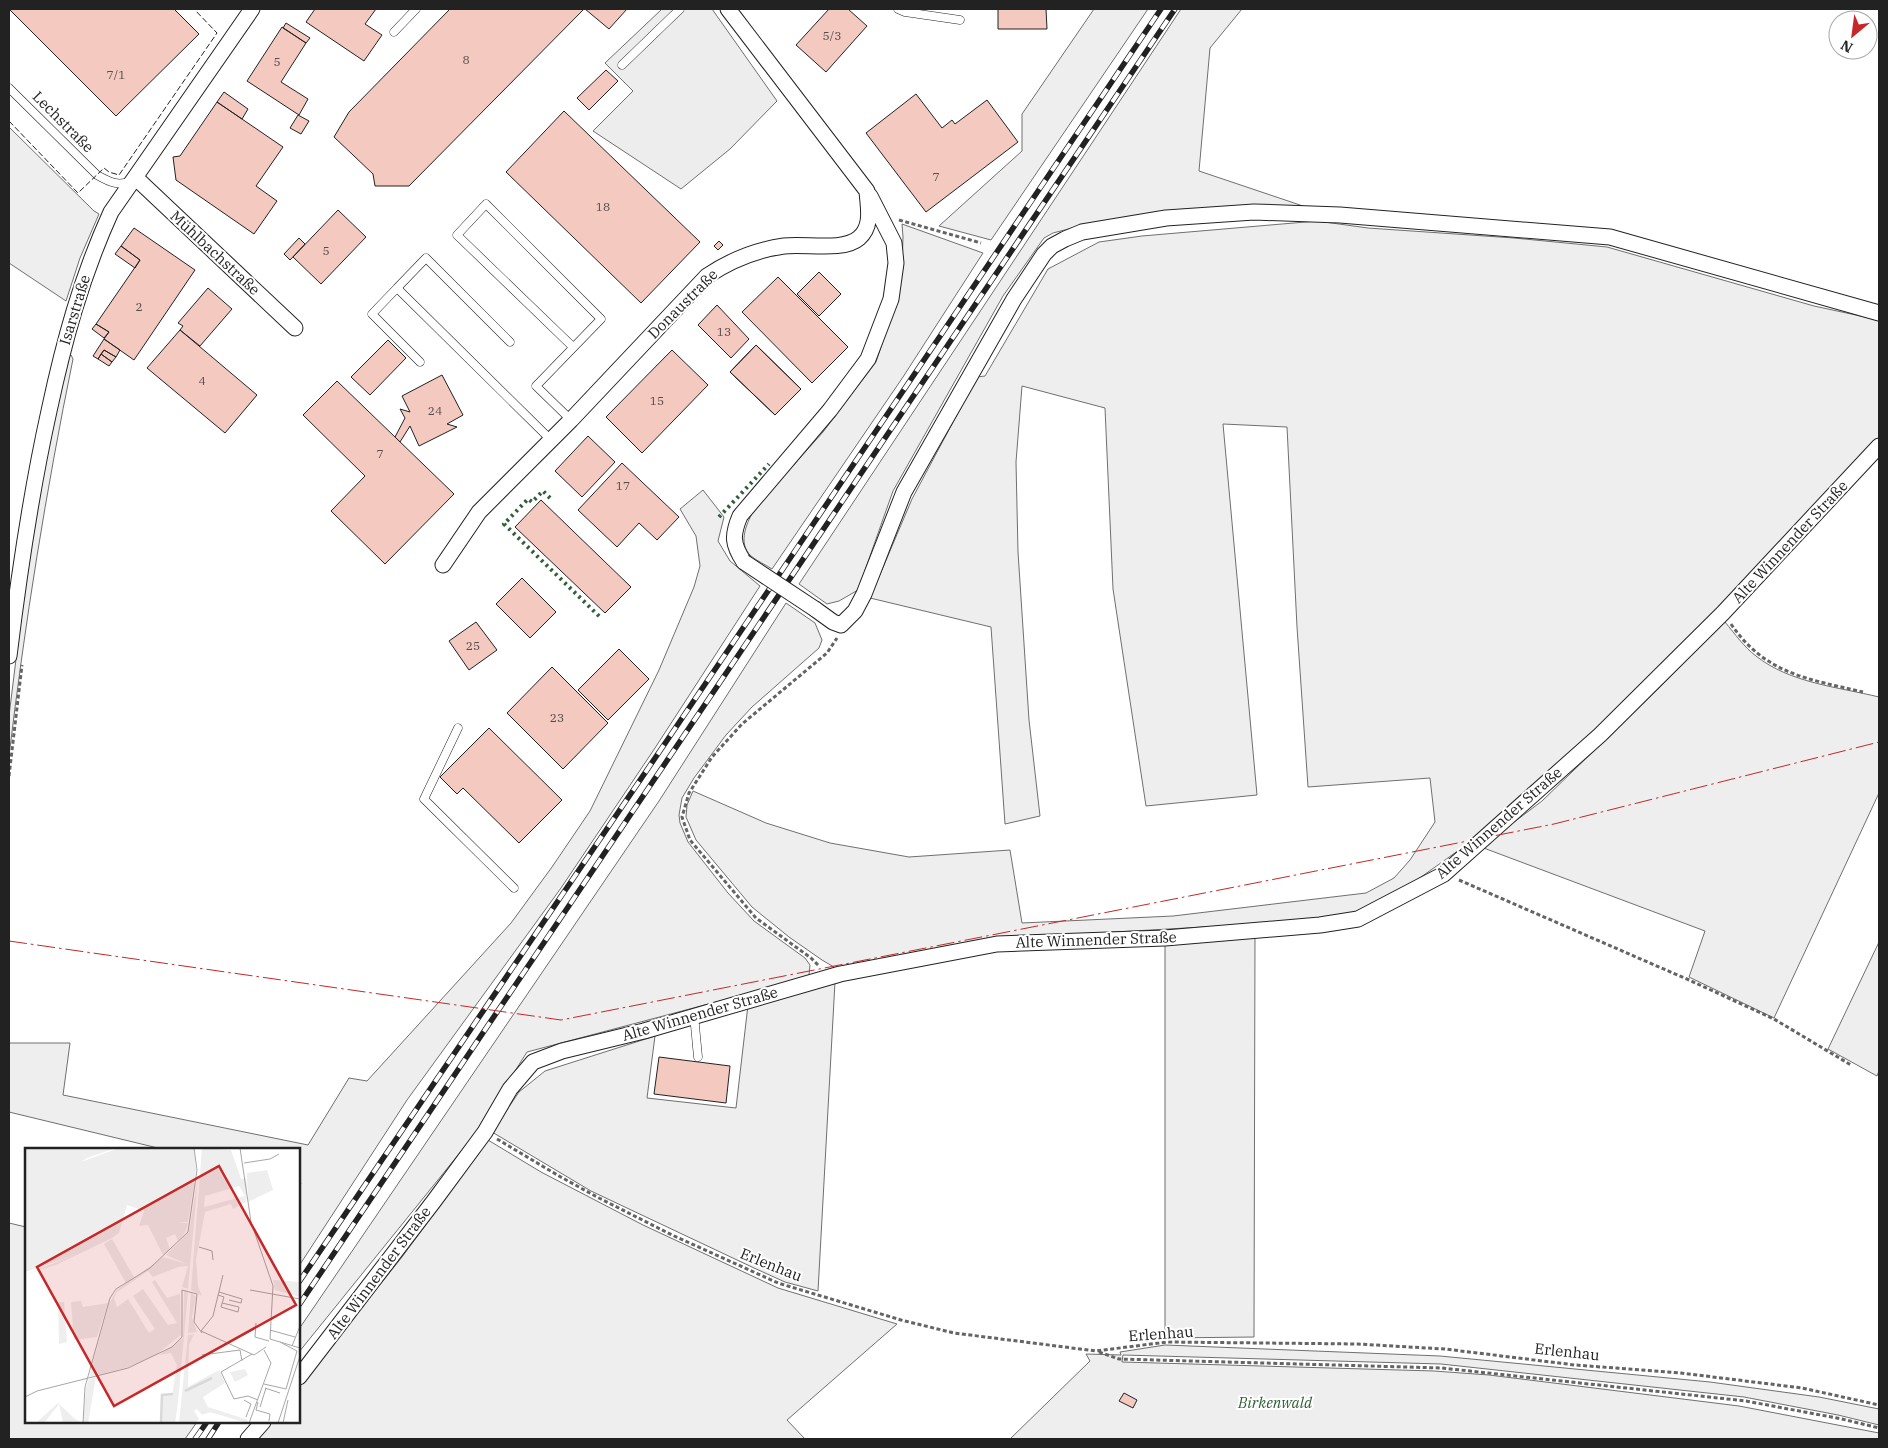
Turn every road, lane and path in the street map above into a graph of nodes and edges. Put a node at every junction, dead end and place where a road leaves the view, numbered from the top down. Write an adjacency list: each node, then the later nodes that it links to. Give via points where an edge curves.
1 (252, 9): 10 (street, Isarstraße)
2 (416, 9): 7 (lane)
3 (680, 9): 8 (lane)
4 (728, 9): 11 (street)
5 (898, 9): 6 (lane)
6 (960, 20)
7 (394, 32)
8 (622, 65)
9 (9, 88): 10 (lane, Lechstraße, via 97,175 118,184)
10 (136, 178): 16 (street, Mühlbachstraße); 26 (street, Isarstraße, via 111,212 94,249 69,323 36,470)
11 (867, 191): 12 (street); 20 (street, Donaustraße, via 869,222 858,239 827,246 801,244 766,249 722,266 707,276)
12 (879, 215): 13 (path); 25 (street, bridge, via 894,243 896,263 891,299 868,359 830,410 740,516 734,529 734,544 744,562)
13 (981, 243)
14 (397, 288): 17 (lane, via 426,258); 19 (lane, via 372,314); 21 (lane)
15 (1879, 313): 25 (street, via 1610,237 1340,215 1254,212 1166,218 1082,232 1059,242 1044,254 1014,299 904,492 864,594)
16 (295, 328)
17 (510, 342)
18 (573, 347): 18 (lane, via 601,318 486,204 457,235); 20 (lane, via 536,386)
19 (420, 362)
20 (571, 420): 21 (street, Donaustraße)
21 (551, 440): 23 (street, Donaustraße, via 479,512)
22 (1879, 446): 24 (street, Alte Winnender Straße)
23 (443, 565)
24 (1723, 613): 27 (path, via 1748,646 1771,664 1808,679); 29 (street, Alte Winnender Straße, via 1600,735)
25 (842, 625): 31 (path, via 838,638 827,653 756,711 712,757 690,793 682,817 690,840 756,918)
26 (9, 656)
27 (1863, 692)
28 (458, 728): 30 (lane, via 424,799)
29 (1444, 874): 31 (street, Alte Winnender Straße, via 1358,919 1165,938 997,944); 34 (path, via 1774,1019)
30 (514, 888)
31 (830, 976): 32 (street, Alte Winnender Straße)
32 (694, 1015): 33 (lane); 35 (street, Alte Winnender Straße, via 644,1031 562,1050 533,1062 510,1090)
33 (698, 1057)
34 (1851, 1065)
35 (485, 1132): 36 (path, Erlenhau, via 599,1198 778,1282 954,1333); 37 (street, Alte Winnender Straße)
36 (1096, 1351): 38 (path, Erlenhau, via 1167,1342 1320,1343 1445,1349 1783,1386); 40 (path, via 1120,1359 1442,1368 1746,1402)
37 (300, 1376)
38 (1879, 1405)
39 (261, 1423): 41 (street)
40 (1879, 1428)
41 (248, 1439)

